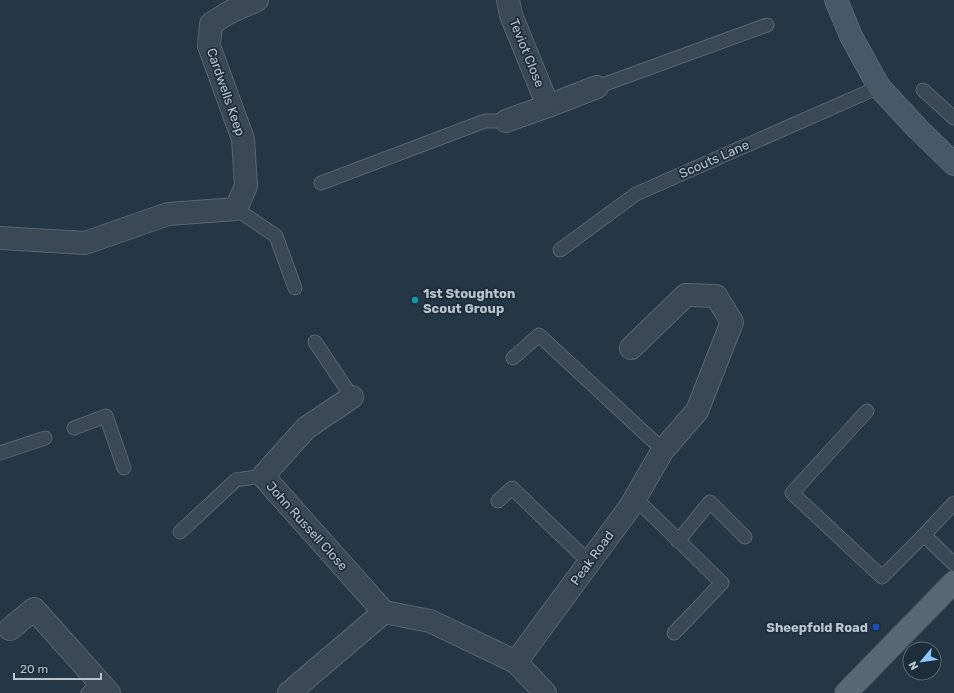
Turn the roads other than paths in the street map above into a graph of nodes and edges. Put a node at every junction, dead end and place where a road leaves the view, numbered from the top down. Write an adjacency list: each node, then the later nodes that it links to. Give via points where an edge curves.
1 (257, 0): 13 (street, Cardwells Keep, via 211,24 209,46 243,139 246,186)
2 (508, 0): 8 (street, Teviot Close, via 511,16)
3 (836, 0): 6 (street, via 851,36)
4 (767, 25): 5 (lane)
5 (597, 87): 8 (street)
6 (879, 87): 11 (street, via 918,130); 15 (lane, Scouts Lane, via 636,194)
7 (923, 90): 9 (lane)
8 (548, 106): 10 (street)
9 (954, 118)
10 (506, 122): 12 (lane, via 485,121)
11 (954, 164)
12 (320, 183)
13 (236, 209): 14 (street, via 168,214 85,243); 16 (lane, via 276,236)
14 (0, 238)
15 (560, 250)
16 (295, 288)
17 (315, 342): 20 (lane)
18 (631, 348): 24 (street, Peak Road, via 686,294 716,296 732,322 697,411)
19 (513, 358): 24 (lane, via 539,335)
20 (352, 397): 27 (street, John Russell Close, via 306,428)
21 (867, 411): 32 (lane, via 792,493 882,577)
22 (74, 428): 26 (lane, via 106,416)
23 (45, 438): 25 (lane)
24 (663, 450): 28 (street, Peak Road)
25 (0, 452)
26 (124, 468)
27 (263, 476): 31 (lane, via 236,480); 38 (street, John Russell Close)
28 (635, 498): 34 (lane); 35 (street, Peak Road)
29 (498, 502): 35 (lane, via 512,488)
30 (954, 503): 32 (lane)
31 (180, 532)
32 (924, 535): 36 (lane)
33 (745, 537): 34 (lane, via 710,502)
34 (678, 541): 40 (lane, via 722,583)
35 (590, 562): 41 (street, Peak Road)
36 (954, 564)
37 (954, 582): 45 (main road)
38 (384, 612): 41 (street, via 430,621); 43 (street)
39 (10, 629): 42 (street, via 34,610)
40 (674, 633)
41 (516, 662): 44 (street)
42 (99, 690)
43 (289, 693)
44 (545, 693)
45 (846, 693)

